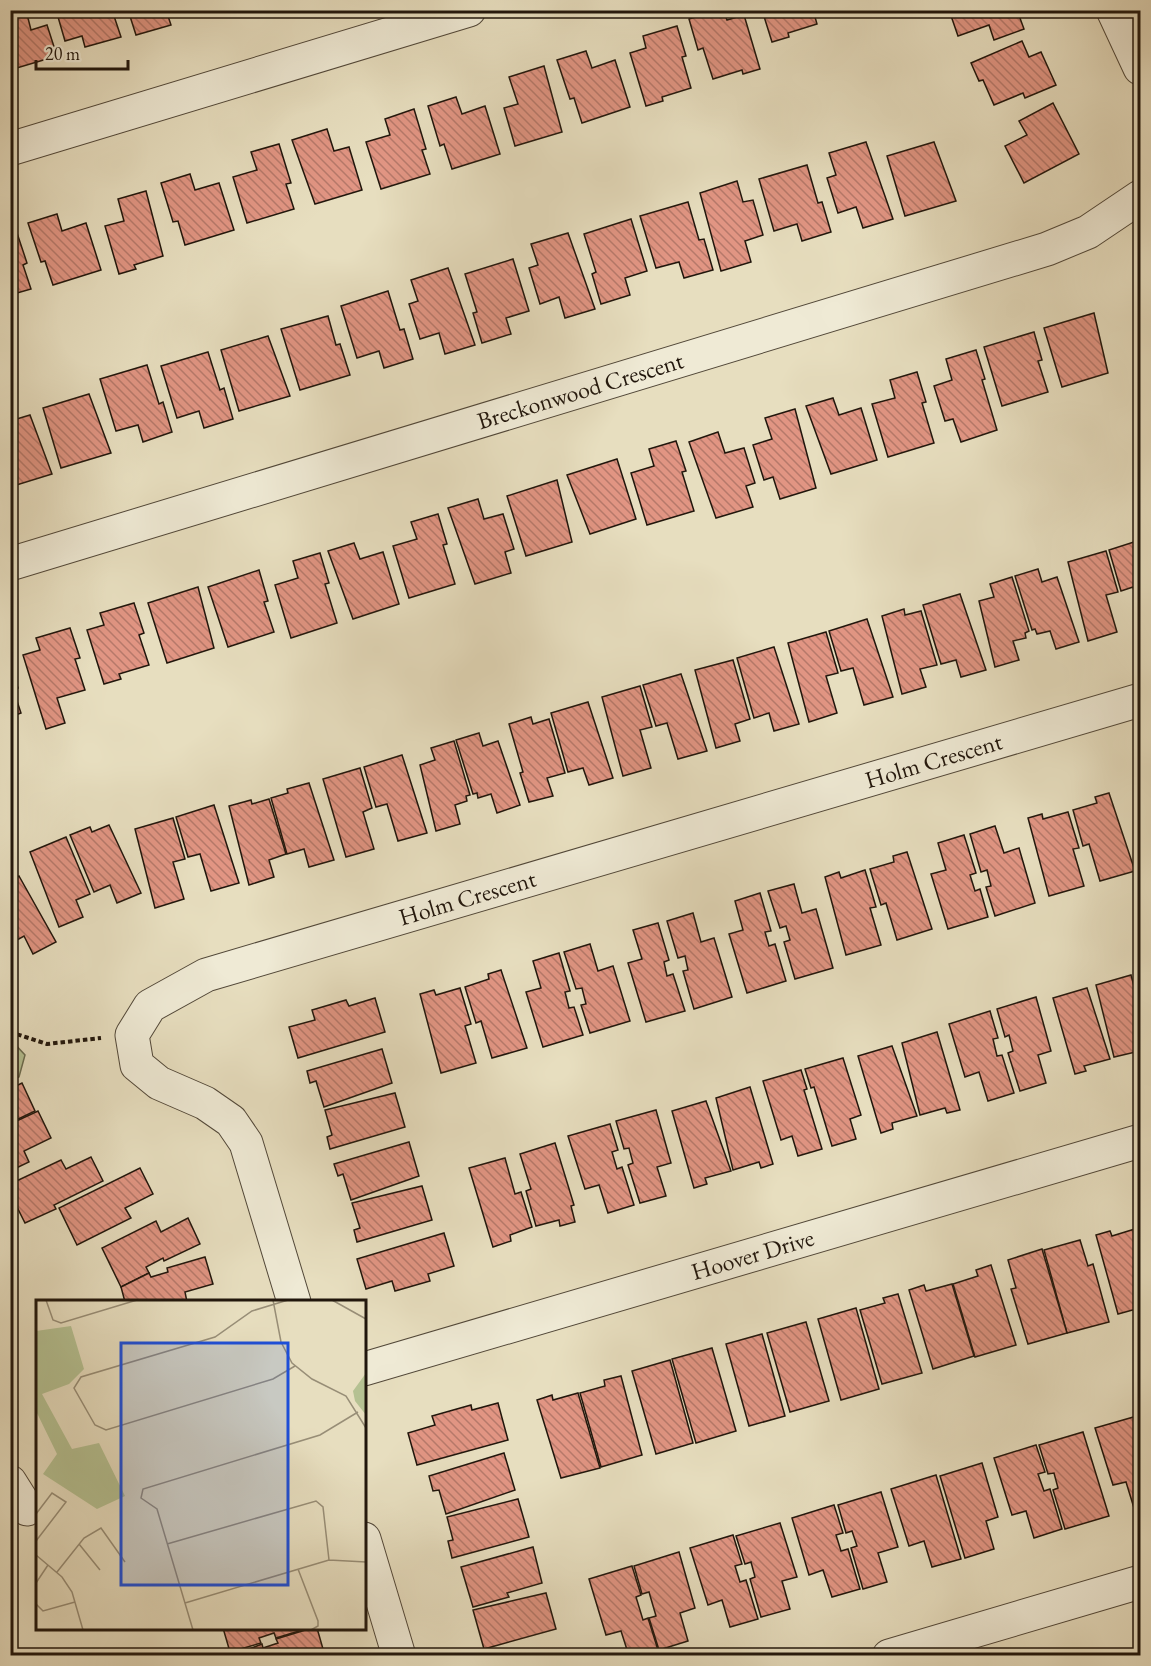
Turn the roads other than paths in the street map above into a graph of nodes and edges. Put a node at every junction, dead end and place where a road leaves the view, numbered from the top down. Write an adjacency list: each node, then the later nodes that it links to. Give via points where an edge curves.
1 (469, 10): 4 (street)
2 (1113, 10): 3 (street)
3 (1140, 68)
4 (10, 149)
5 (1140, 197): 6 (street, Breckonwood Crescent, via 1088,232 1047,249)
6 (10, 564)
7 (1140, 700): 9 (street, Holm Crescent, via 206,975 150,1006 132,1035 137,1065 159,1083 205,1103 231,1121 246,1143)
8 (1140, 1141): 10 (street, Hoover Drive)
9 (293, 1300)
10 (366, 1368)
11 (366, 1546): 13 (street)
12 (1140, 1582): 14 (street)
13 (399, 1656)
14 (889, 1656)

